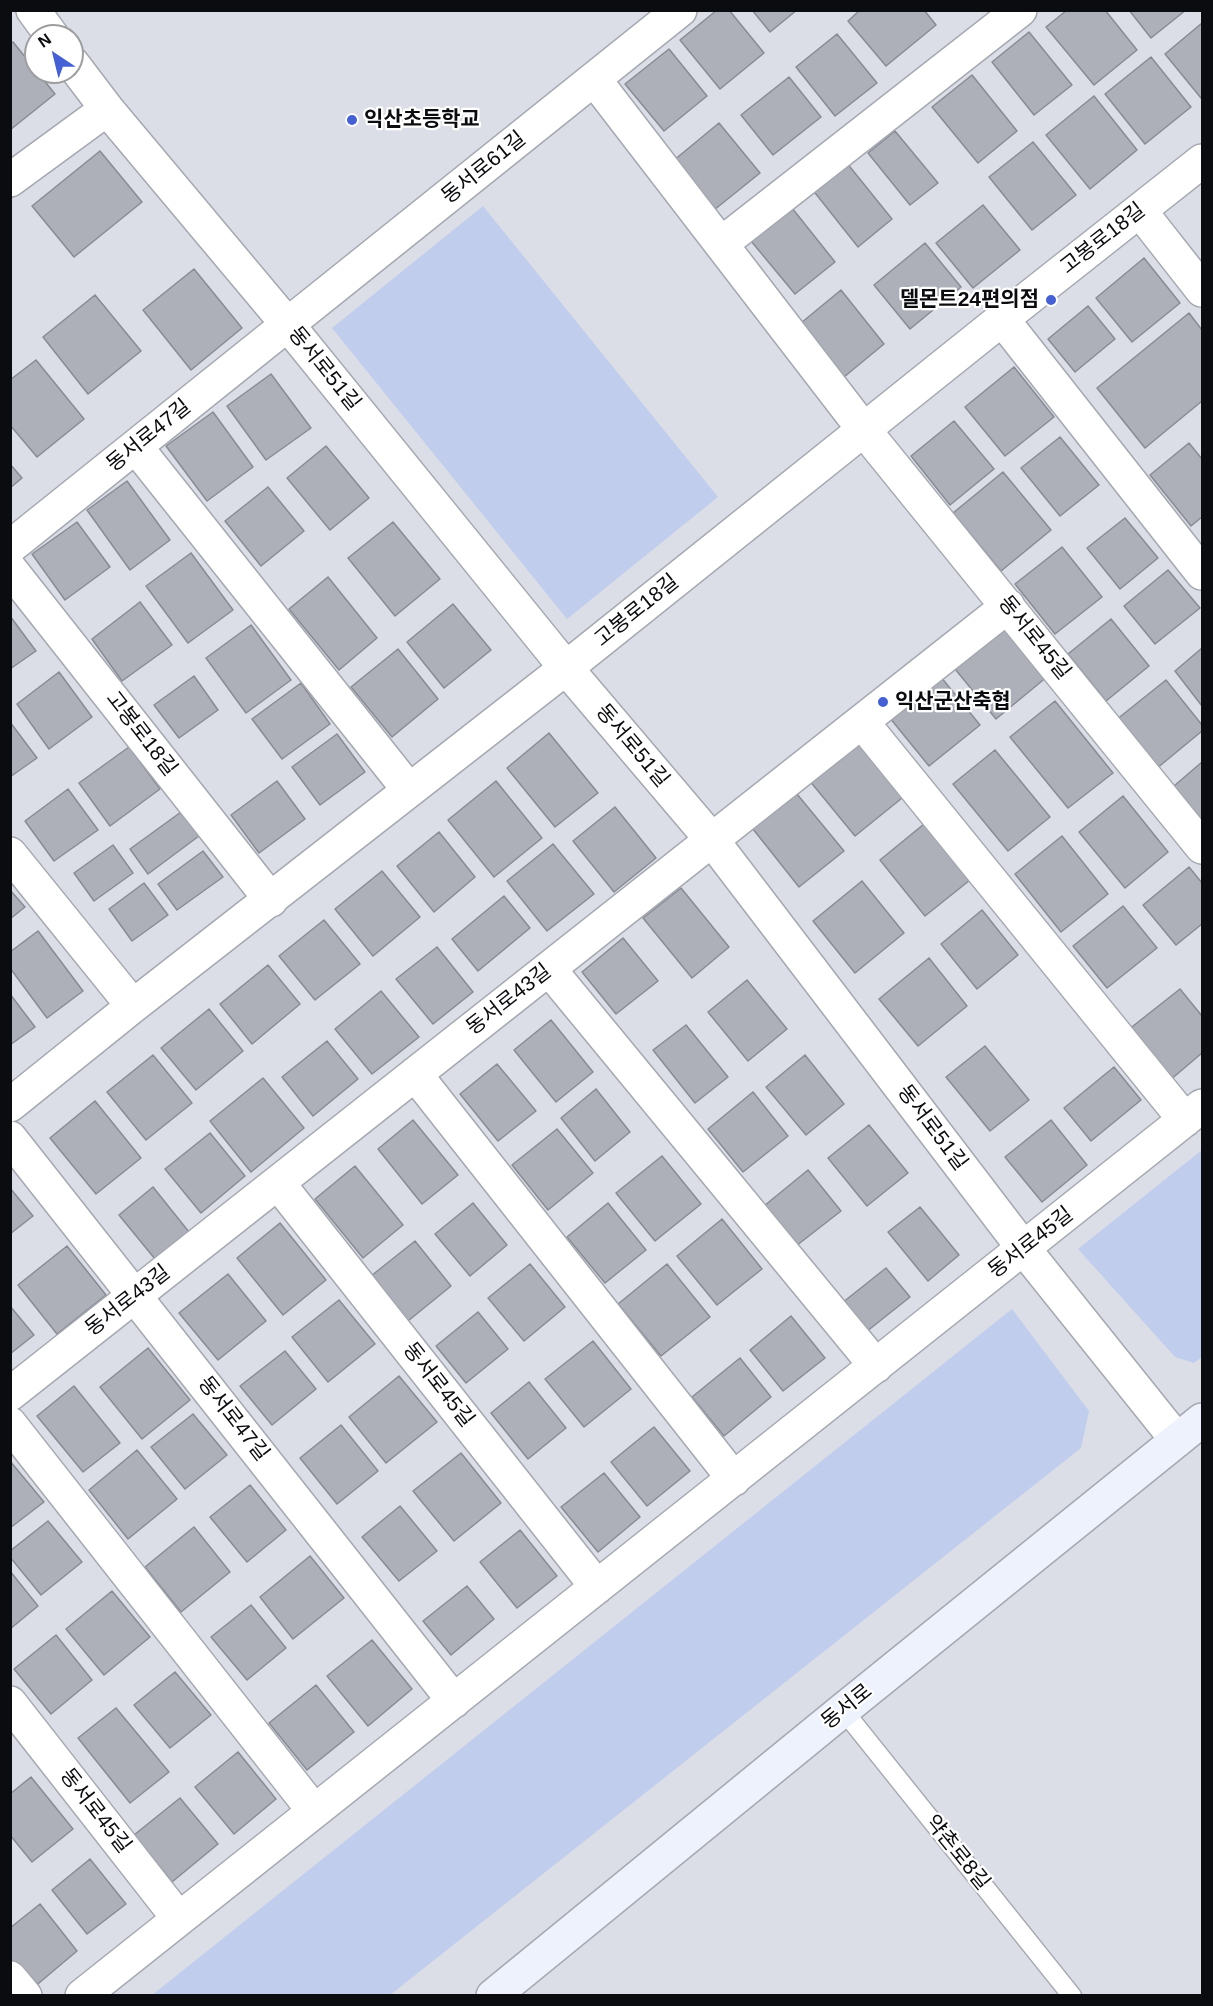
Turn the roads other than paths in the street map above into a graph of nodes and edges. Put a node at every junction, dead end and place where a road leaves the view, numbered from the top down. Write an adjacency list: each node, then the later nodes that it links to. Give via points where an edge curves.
1 (33, 10): 4 (street)
2 (680, 10): 6 (street, 동서로61길)
3 (1020, 10): 11 (street)
4 (43, 24)
5 (84, 79): 7 (street, 동서로51길)
6 (594, 80): 11 (street); 14 (street, 동서로61길)
7 (107, 109): 9 (street); 14 (street, 동서로51길)
8 (1203, 161): 10 (street, 고봉로18길)
9 (10, 180)
10 (1140, 211): 12 (street); 13 (street, 고봉로18길)
11 (721, 244): 15 (street)
12 (1203, 290)
13 (1002, 319): 15 (street, 고봉로18길); 19 (street)
14 (288, 325): 16 (street, 동서로47길); 21 (street, 동서로51길)
15 (864, 430): 20 (street, 동서로45길); 21 (street, 고봉로18길)
16 (136, 447): 17 (street, 동서로47길); 23 (street)
17 (10, 547)
18 (10, 569): 27 (street, 고봉로18길)
19 (1203, 573)
20 (1008, 606): 22 (street, 동서로43길); 25 (street, 동서로45길)
21 (566, 668): 23 (street, 고봉로18길); 24 (street, 동서로51길)
22 (862, 722): 24 (street, 동서로43길); 32 (street, 동서로45길)
23 (409, 790): 27 (street, 고봉로18길)
24 (712, 840): 28 (street, 동서로43길); 35 (street, 동서로51길)
25 (1203, 847)
26 (10, 854): 29 (street)
27 (271, 900): 29 (street, 고봉로18길)
28 (549, 969): 30 (street, 동서로43길); 37 (street)
29 (133, 1006): 31 (street, 고봉로18길)
30 (415, 1074): 34 (street, 동서로43길); 42 (street)
31 (10, 1105)
32 (1194, 1113): 35 (street, 동서로45길)
33 (10, 1138): 36 (street, 동서로47길)
34 (278, 1183): 36 (street, 동서로43길); 43 (street, 동서로45길)
35 (1024, 1249): 37 (street, 동서로45길); 41 (street, 동서로51길)
36 (136, 1295): 38 (street, 동서로43길); 44 (street, 동서로47길)
37 (876, 1366): 42 (street, 동서로45길)
38 (10, 1394)
39 (1203, 1420): 41 (street, 동서로)
40 (10, 1424): 47 (street)
41 (1177, 1440): 46 (street, 동서로)
42 (734, 1479): 43 (street, 동서로45길)
43 (597, 1587): 44 (street, 동서로45길)
44 (454, 1701): 47 (street, 동서로45길)
45 (10, 1703): 48 (street, 동서로45길)
46 (843, 1710): 52 (street, 동서로); 53 (lane, 약촌로8길)
47 (314, 1811): 48 (street, 동서로45길)
48 (179, 1919): 51 (street, 동서로45길)
49 (10, 1978): 50 (street)
50 (25, 1995)
51 (82, 1995)
52 (493, 1995)
53 (1072, 1995)

